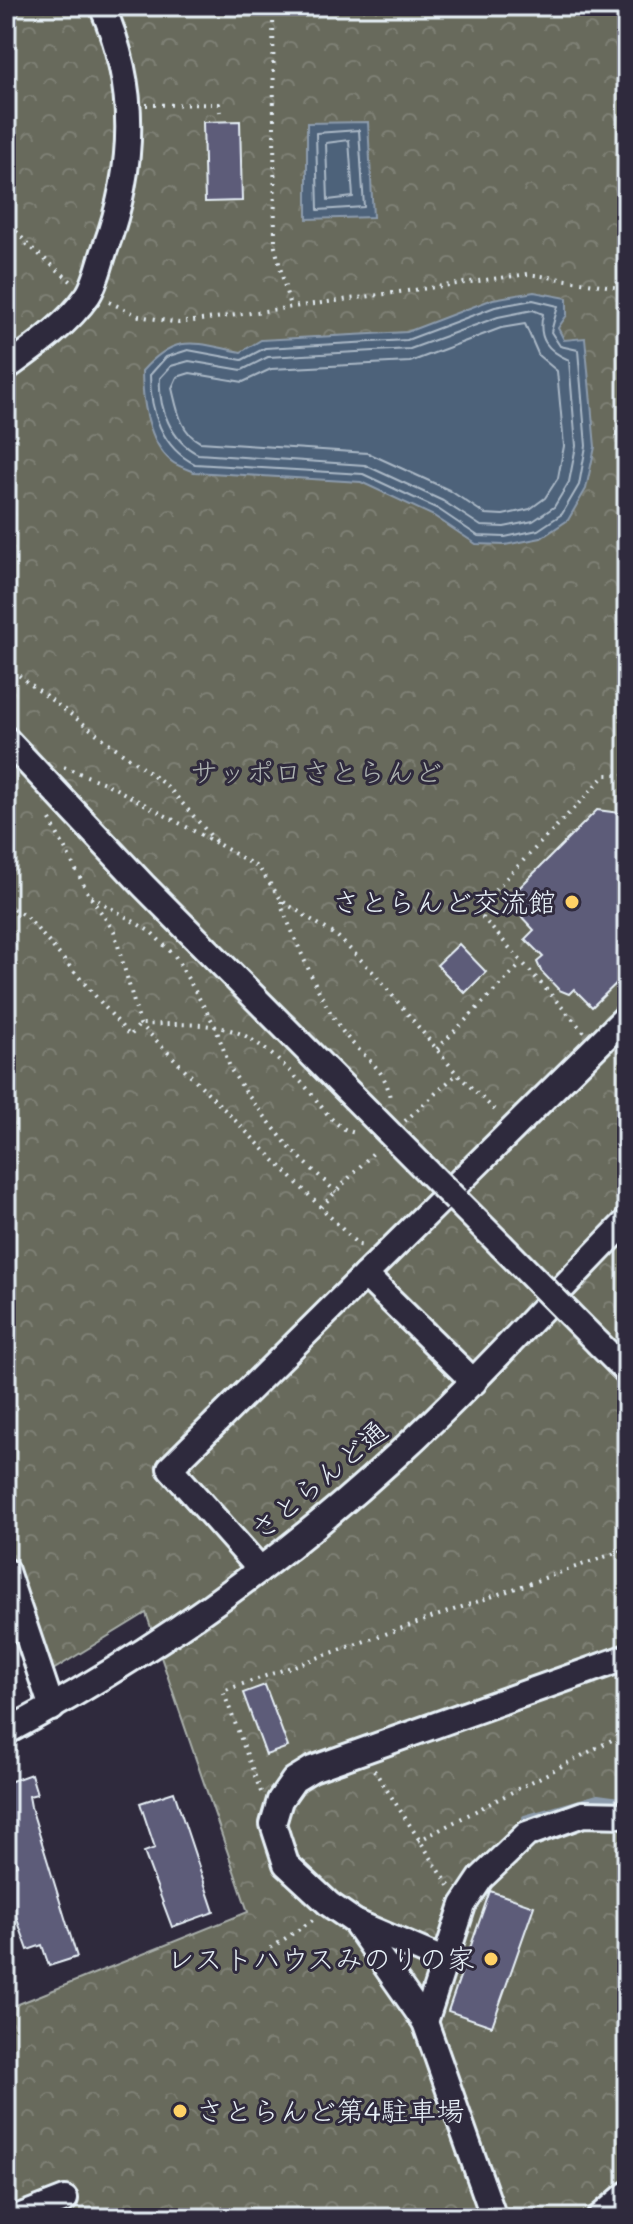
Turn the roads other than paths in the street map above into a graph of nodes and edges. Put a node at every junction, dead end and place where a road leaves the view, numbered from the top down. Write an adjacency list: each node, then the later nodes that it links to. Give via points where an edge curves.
1 (102, 6): 2 (street, via 124,72 131,142 118,215 89,294 46,338)
2 (6, 368)
3 (6, 739): 7 (street, bridge, via 143,885)
4 (627, 1016): 6 (street)
5 (627, 1221): 8 (street, さとらんど通)
6 (365, 1275): 8 (street); 9 (street, via 170,1468)
7 (627, 1372)
8 (474, 1382): 9 (street, さとらんど通, via 317,1526)
9 (259, 1568): 12 (street, さとらんど通, via 174,1631)
10 (6, 1571): 12 (street)
11 (627, 1657): 15 (street, via 363,1750 294,1780 280,1800 273,1824 286,1864)
12 (52, 1708): 13 (street, さとらんど通)
13 (6, 1732)
14 (627, 1815): 16 (street, via 583,1814 527,1834 481,1878 463,1905)
15 (355, 1922): 16 (street); 17 (street)
16 (443, 1960): 17 (street)
17 (425, 2022): 21 (street)
18 (627, 2194): 22 (street)
19 (65, 2199): 20 (street)
20 (16, 2218)
21 (494, 2218)
22 (599, 2218)

